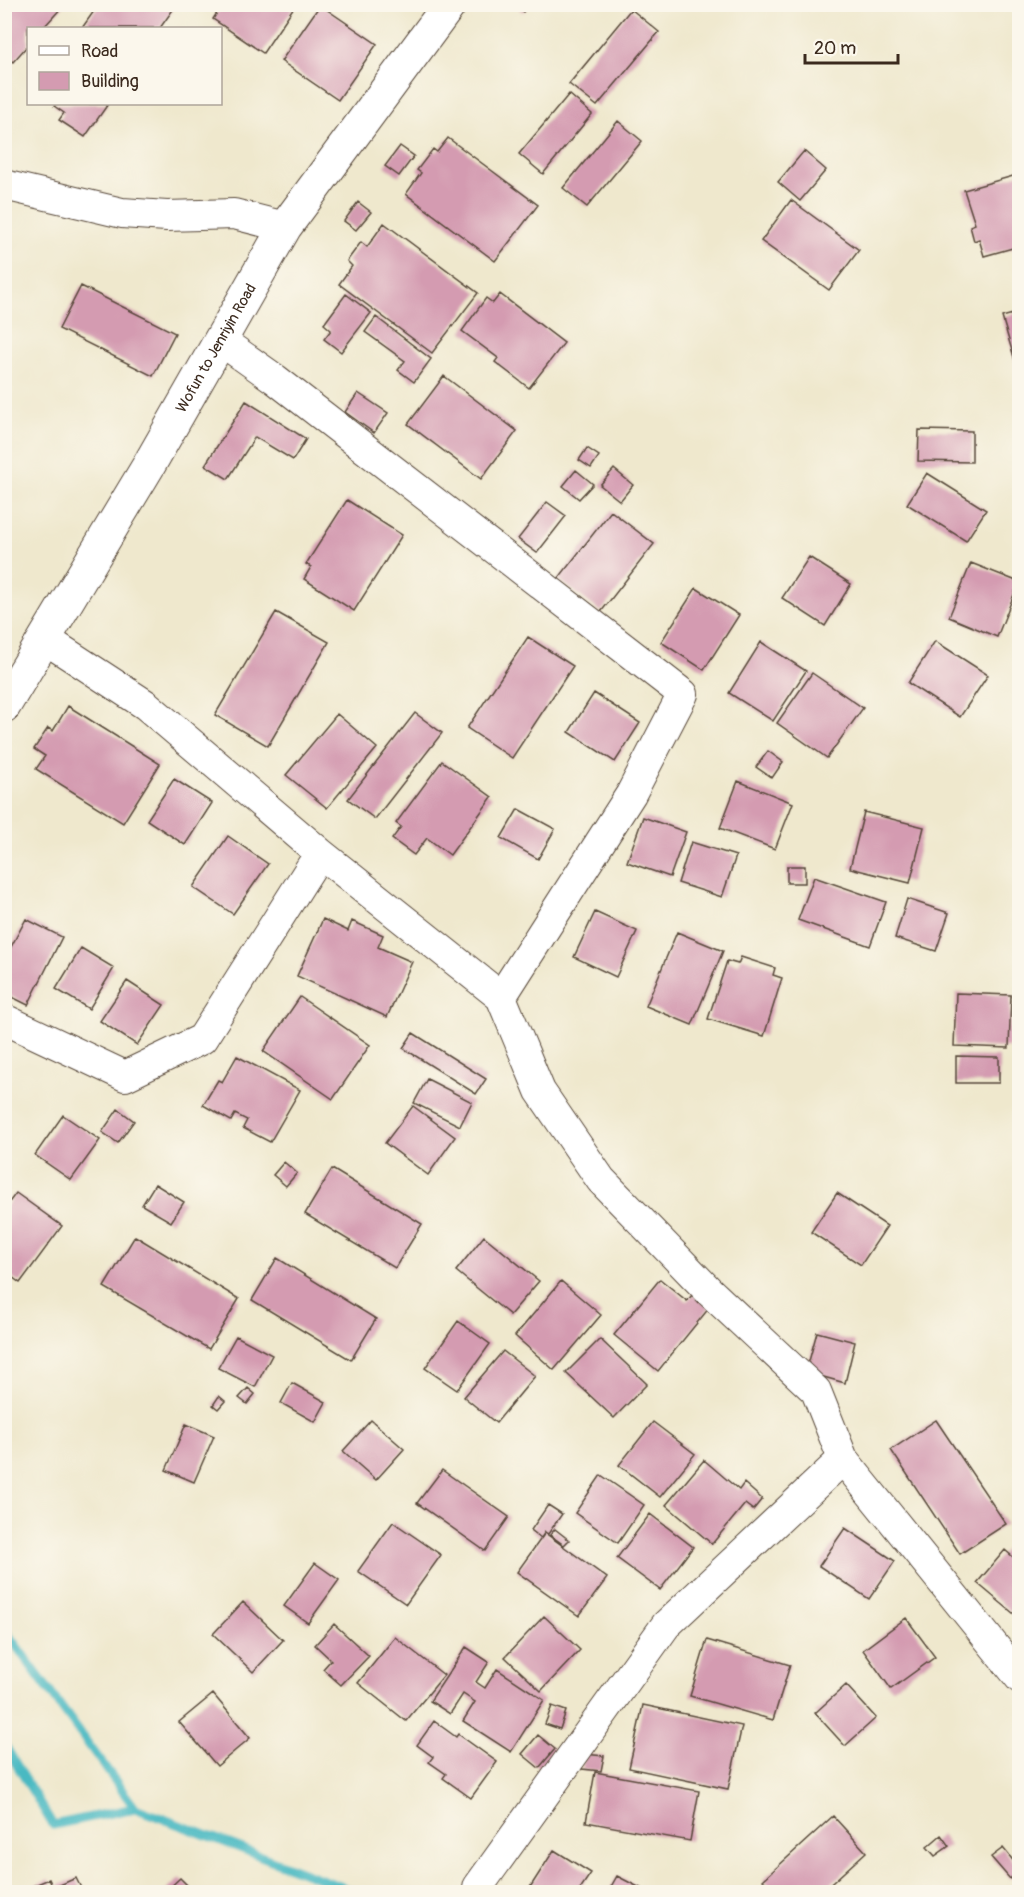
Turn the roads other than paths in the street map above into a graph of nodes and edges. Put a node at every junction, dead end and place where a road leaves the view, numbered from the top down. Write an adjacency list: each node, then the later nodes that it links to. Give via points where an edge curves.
1 (450, 4): 3 (street, Wofun to Jenriyin Road)
2 (4, 185): 3 (street, via 122,213 234,214)
3 (285, 227): 4 (street, Wofun to Jenriyin Road)
4 (220, 340): 5 (street, Wofun to Jenriyin Road); 8 (street, via 683,694 631,794)
5 (45, 639): 6 (street, Wofun to Jenriyin Road); 7 (street, via 146,705)
6 (4, 706)
7 (320, 853): 8 (street); 9 (street, via 202,1039 125,1077)
8 (501, 997): 10 (street, via 540,1091 601,1180 710,1292 816,1391)
9 (4, 1019)
10 (843, 1459): 11 (street); 12 (street, via 666,1625)
11 (1020, 1677)
12 (478, 1887)

